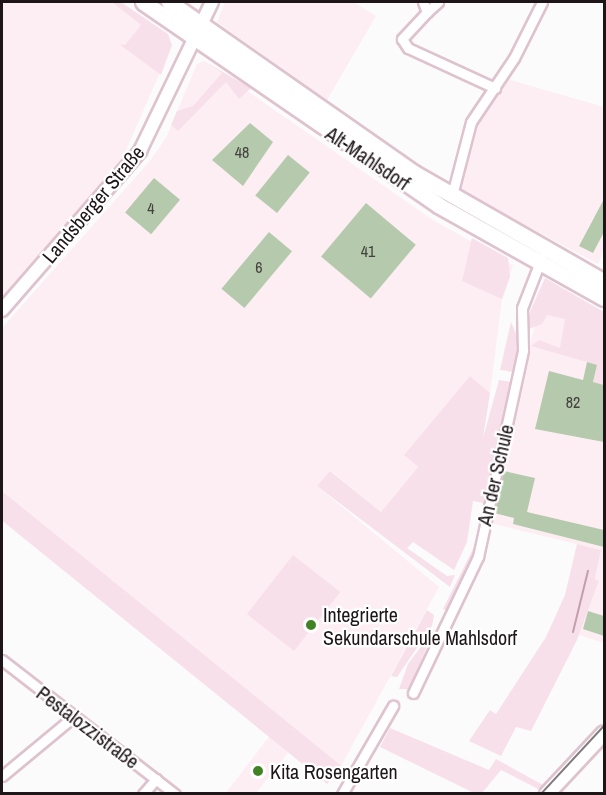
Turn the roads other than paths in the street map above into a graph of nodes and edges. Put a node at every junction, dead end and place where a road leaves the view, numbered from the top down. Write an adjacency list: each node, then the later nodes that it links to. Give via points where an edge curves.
1 (143, 2): 8 (main road, Alt-Mahlsdorf)
2 (170, 2): 8 (main road, Alt-Mahlsdorf)
3 (212, 2): 8 (street, Landsberger Straße)
4 (423, 2): 7 (street)
5 (438, 2): 7 (street)
6 (542, 2): 9 (street)
7 (427, 12): 9 (street, via 405,32 408,48)
8 (197, 31): 10 (main road, Alt-Mahlsdorf); 11 (main road, Alt-Mahlsdorf, via 428,199); 14 (street, Landsberger Straße, via 140,151)
9 (495, 88): 10 (street, via 471,122)
10 (452, 195): 11 (main road, Alt-Mahlsdorf)
11 (543, 255): 12 (main road, Alt-Mahlsdorf); 13 (main road, Alt-Mahlsdorf); 16 (street, An der Schule, via 522,308 523,350 478,557)
12 (604, 282)
13 (604, 298)
14 (2, 310)
15 (2, 660): 18 (street, Pestalozzistraße)
16 (413, 693)
17 (393, 706): 24 (street)
18 (73, 717): 20 (street); 21 (street, Pestalozzistraße)
19 (604, 733): 25 (main road)
20 (2, 776)
21 (156, 779): 22 (street); 23 (street, Pestalozzistraße)
22 (143, 794)
23 (175, 794)
24 (342, 794)
25 (547, 794)

